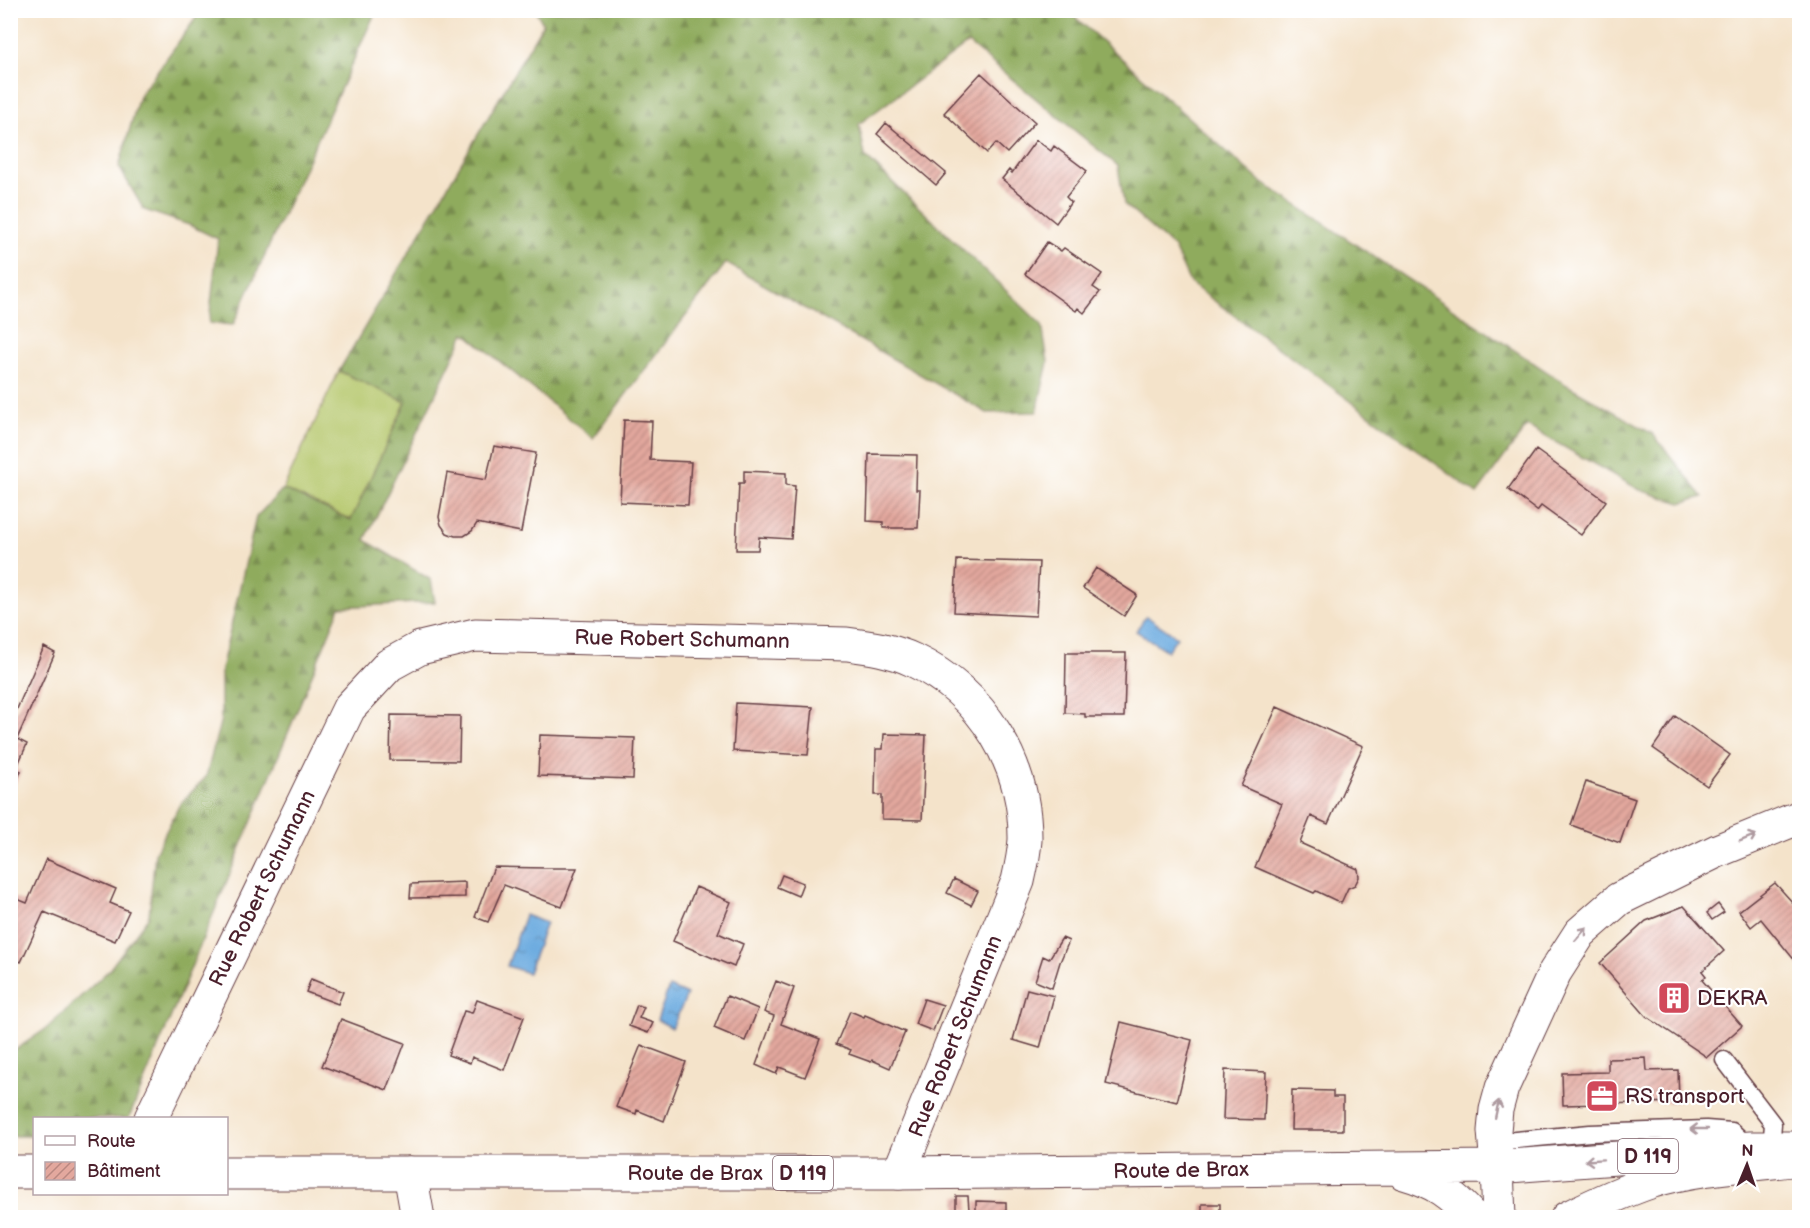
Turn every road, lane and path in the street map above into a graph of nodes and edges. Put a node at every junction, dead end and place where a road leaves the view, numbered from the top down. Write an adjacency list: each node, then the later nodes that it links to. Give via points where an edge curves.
1 (1800, 817): 5 (street, one-way to 1, via 1496,1110 1502,1089 1555,972 1580,933 1619,899 1717,851)
2 (1724, 1060): 4 (lane, via 1773,1124)
3 (152, 1117): 11 (street, Rue Robert Schumann, via 349,708 389,665 429,644 475,635 847,644 914,660 952,684 977,707 1007,754 1020,789 1024,815 1025,843 1018,881)
4 (1780, 1151): 5 (street, D 119, one-way to 5); 15 (street, via 1653,1181)
5 (1496, 1154): 6 (street, Route de Brax / D 119); 14 (street)
6 (1379, 1168): 11 (street, Route de Brax / D 119); 13 (street, Route de Brax / D 119, via 1426,1179 1459,1202)
7 (10, 1172): 8 (street)
8 (33, 1172)
9 (228, 1173): 10 (street, Route de Brax / D 119)
10 (410, 1173): 11 (street, Route de Brax / D 119); 12 (street)
11 (898, 1173)
12 (418, 1218)
13 (1473, 1218)
14 (1499, 1218)
15 (1567, 1218)

